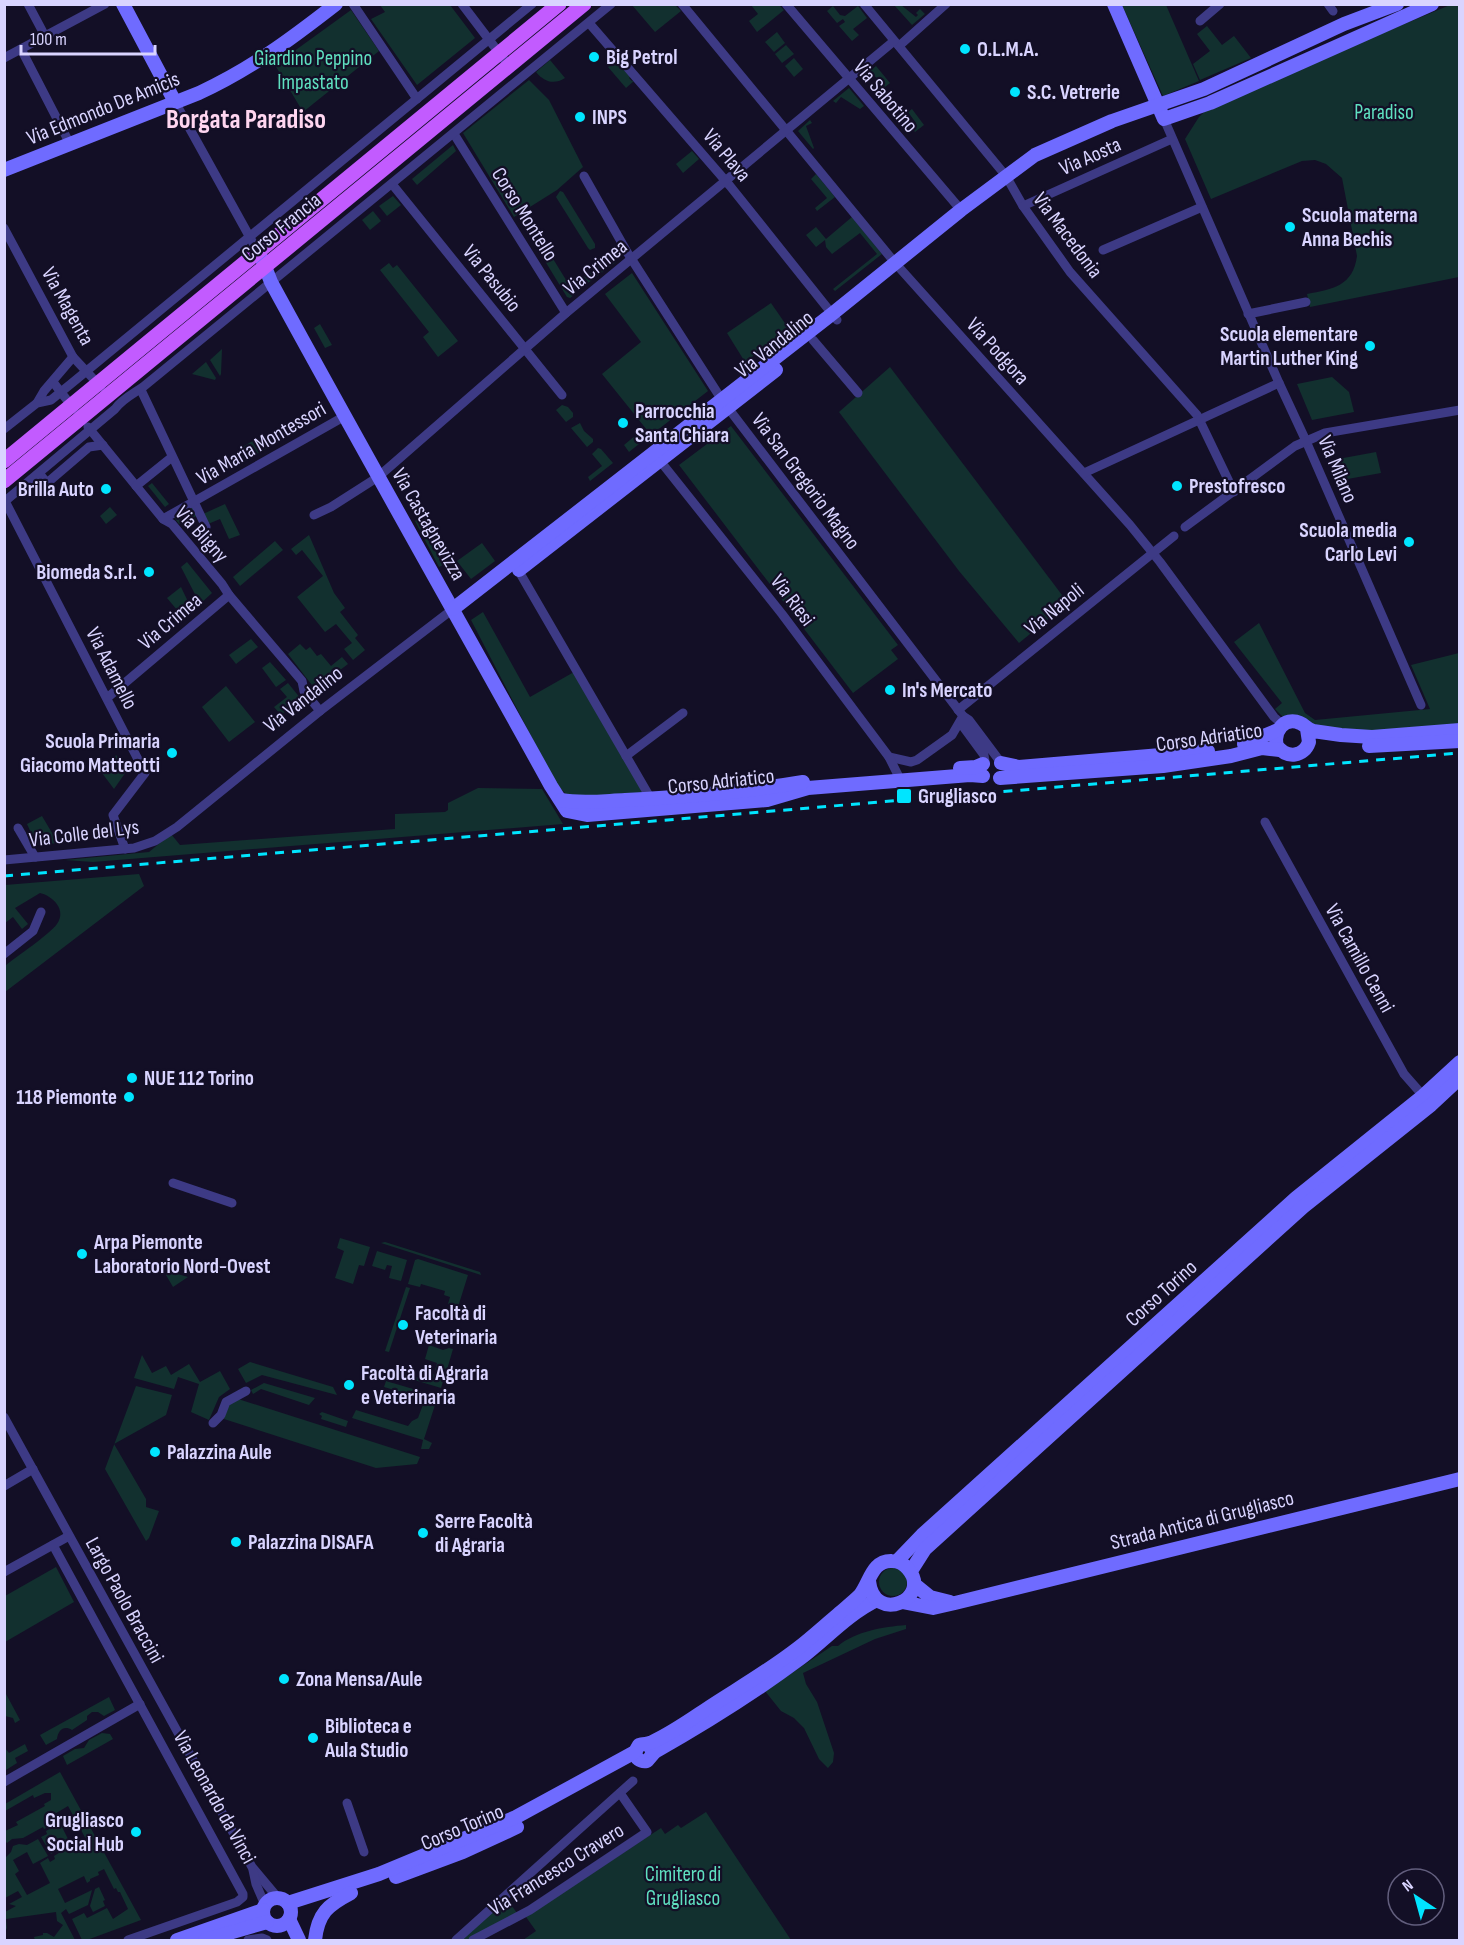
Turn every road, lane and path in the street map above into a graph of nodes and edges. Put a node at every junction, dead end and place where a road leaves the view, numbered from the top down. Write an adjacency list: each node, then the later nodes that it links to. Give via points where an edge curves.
1 (28, 4): 22 (street)
2 (105, 4): 22 (street)
3 (123, 4): 32 (street)
4 (336, 4): 32 (street, Via Edmondo De Amicis, via 253,65)
5 (353, 4): 31 (street)
6 (462, 4): 24 (street)
7 (532, 4): 24 (street, Corso Francia)
8 (559, 4): 27 (main road, Corso Francia)
9 (584, 4): 29 (main road, Corso Francia)
10 (611, 4): 20 (street, Corso Francia)
11 (681, 4): 35 (street, Via Podgora)
12 (786, 4): 30 (street, Via Sabotino)
13 (864, 4): 25 (street, Via Macedonia)
14 (946, 4): 25 (street, Via Crimea)
15 (1114, 4): 33 (street)
16 (1220, 4): 19 (street)
17 (1397, 4): 21 (street, Via Vandalino)
18 (1432, 4): 23 (street)
19 (1200, 21)
20 (589, 22): 36 (street, Corso Francia); 42 (street, Via Plava)
21 (1346, 24): 23 (street); 33 (street, Via Vandalino, via 1204,89)
22 (45, 36): 26 (street)
23 (1354, 39): 34 (street, via 1210,103)
24 (488, 41): 27 (street); 31 (street, Corso Francia)
25 (896, 43): 30 (street, Via Crimea); 41 (street, Via Macedonia)
26 (21, 49): 28 (street); 38 (street)
27 (499, 54): 29 (street); 50 (main road, Corso Francia)
28 (4, 58)
29 (509, 66): 53 (main road, Corso Francia)
30 (848, 79): 35 (street, Via Crimea); 46 (street, Via Sabotino)
31 (417, 99): 48 (street, Corso Francia)
32 (175, 102): 38 (street, Via Edmondo De Amicis); 48 (street)
33 (1158, 105): 34 (street); 41 (street, Via Vandalino, via 1035,155)
34 (1164, 119): 37 (street, Via Milano)
35 (786, 131): 42 (street, Via Crimea); 52 (street, Via Podgora)
36 (454, 135): 43 (street, Corso Francia); 56 (street, Corso Montello)
37 (1172, 139): 44 (street, Via Aosta); 45 (street, Via Milano)
38 (69, 144): 39 (street, Via Edmondo De Amicis)
39 (4, 170)
40 (584, 176): 51 (street)
41 (1006, 176): 44 (street, Via Macedonia); 46 (street, Via Vandalino)
42 (726, 181): 51 (street, Via Crimea); 59 (street, Via Plava)
43 (392, 184): 54 (street, Corso Francia); 62 (street, Via Pasubio)
44 (1023, 206): 78 (street, Via Macedonia, via 1070,272)
45 (1202, 207): 49 (street); 57 (street, Via Milano)
46 (960, 210): 52 (street, Via Vandalino)
47 (4, 228): 63 (street, Via Magenta)
48 (250, 235): 50 (street); 58 (street, Corso Francia)
49 (1103, 250)
50 (258, 252): 53 (street, Via Castagnevizza); 60 (main road, Corso Francia)
51 (632, 259): 56 (street, Via Crimea); 74 (street, Via San Gregorio Magno)
52 (896, 264): 59 (street, Via Vandalino, via 894,275); 87 (street, Via Podgora)
53 (265, 266): 54 (street, Via Castagnevizza); 72 (main road, Corso Francia)
54 (271, 282): 68 (street, Corso Francia); 77 (street, Via Castagnevizza)
55 (1306, 302): 57 (street)
56 (566, 313): 62 (street, Via Crimea)
57 (1248, 314): 66 (street, Via Milano)
58 (154, 315): 60 (street); 64 (street, Corso Francia)
59 (835, 317): 61 (street, Via Vandalino); 74 (street, Via Vandalino)
60 (165, 329): 67 (main road, Corso Francia)
61 (813, 340): 70 (street); 74 (street, Via Vandalino)
62 (525, 349): 71 (street, Via Pasubio); 88 (street, Via Crimea)
63 (73, 357): 64 (street, Via Magenta); 65 (street)
64 (88, 370): 67 (street, Via Magenta); 69 (street, Corso Francia)
65 (52, 382): 69 (street, Via Bligny); 73 (street)
66 (1279, 383): 78 (street); 81 (street, Via Milano)
67 (98, 384): 72 (street, Via Magenta); 75 (main road, Corso Francia)
68 (141, 390): 79 (street, Corso Francia); 83 (street)
69 (60, 392): 73 (street, Corso Francia); 75 (street, Via Bligny)
70 (858, 393)
71 (562, 395)
72 (108, 396): 79 (main road, Corso Francia)
73 (37, 403): 80 (street)
74 (725, 404): 84 (street, Via Vandalino); 107 (street, Via San Gregorio Magno)
75 (71, 406): 79 (street, Via Bligny); 85 (main road, Corso Francia)
76 (1460, 411): 81 (street, via 1325,433)
77 (345, 416): 88 (street, Via Castagnevizza); 93 (street, Via Maria Montessori)
78 (1200, 419): 87 (street); 91 (street, Via Macedonia)
79 (86, 424): 82 (street, Via Bligny); 86 (street); 89 (main road, Corso Francia)
80 (4, 429)
81 (1306, 441): 91 (street); 104 (street, Via Milano)
82 (103, 445): 86 (street, via 89,447 47,483); 90 (street, Via Bligny)
83 (172, 457): 90 (street); 93 (street)
84 (657, 457): 100 (street, Via Vandalino); 115 (street, Via Riesi)
85 (4, 461)
86 (39, 473): 92 (street)
87 (1083, 473): 99 (street, Via Podgora)
88 (378, 477): 94 (street, Via Crimea); 102 (street, Via Castagnevizza)
89 (4, 481)
90 (136, 486): 95 (street, Via Bligny)
91 (1234, 492): 97 (street)
92 (5, 501): 103 (street, Via Adamello)
93 (192, 503): 95 (street, Via Maria Montessori); 96 (street)
94 (314, 515)
95 (163, 519): 101 (street, Via Bligny, via 172,524)
96 (206, 527)
97 (1185, 527)
98 (1174, 536): 99 (street, Via Napoli)
99 (1153, 552): 107 (street, Via Napoli); 108 (street, Via Podgora)
100 (516, 566): 102 (street, Via Vandalino); 114 (street, Corso Adriatico)
101 (229, 595): 103 (street, Via Crimea); 105 (street, Via Bligny, via 302,681 304,691)
102 (453, 609): 105 (street, Via Vandalino); 119 (street, Via Castagnevizza)
103 (107, 698): 123 (street, Via Adamello, via 145,773 113,815)
104 (1421, 705)
105 (320, 711): 122 (street, Via Vandalino)
106 (683, 713): 114 (street)
107 (961, 713): 115 (street, Via Napoli, via 952,735 917,760); 116 (street, Via San Gregorio Magno, via 969,720)
108 (1280, 727): 109 (street, Corso Adriatico, via 1294,721); 113 (street, Corso Adriatico, via 1275,740); 116 (street, Corso Adriatico, via 1246,743 1199,752 1019,767)
109 (1307, 729): 110 (street, Corso Adriatico, via 1372,737); 112 (street)
110 (1460, 730)
111 (1460, 741): 112 (street, Corso Adriatico, via 1377,746 1319,742)
112 (1308, 746): 113 (street, Corso Adriatico, via 1296,755)
113 (1280, 750): 116 (street, Corso Adriatico, via 1262,748 1163,766 991,780)
114 (626, 756): 118 (street, Corso Adriatico)
115 (889, 756): 117 (street, Via Riesi)
116 (990, 765): 117 (street, Corso Adriatico); 119 (street, Corso Adriatico, via 970,775 808,788 767,800 587,814 567,811)
117 (898, 775): 118 (street, Corso Adriatico)
118 (651, 799): 119 (street, Corso Adriatico, via 582,803)
119 (561, 800)
120 (1265, 822): 130 (street, Via Camillo Cenni, via 1404,1074)
121 (18, 828): 124 (street)
122 (166, 835): 123 (street, Via Colle del Lys, via 144,846)
123 (125, 849): 124 (street, Via Colle del Lys)
124 (34, 857): 125 (street, Via Colle del Lys)
125 (4, 860)
126 (41, 912): 127 (street, via 33,931)
127 (4, 954)
128 (1460, 1062): 130 (street, Corso Torino)
129 (1460, 1078): 130 (street, Corso Torino)
130 (1427, 1100): 141 (street, Corso Torino, via 1296,1198); 143 (street, Corso Torino, via 925,1549)
131 (173, 1183): 132 (street)
132 (232, 1203)
133 (246, 1391): 135 (street, via 226,1402)
134 (4, 1417): 136 (street)
135 (213, 1423)
136 (33, 1469): 138 (street); 139 (street)
137 (1460, 1479): 147 (street, Strada Antica di Grugliasco)
138 (4, 1486)
139 (69, 1536): 140 (street); 148 (street, Largo Paolo Braccini)
140 (53, 1545): 142 (street); 149 (street, Largo Paolo Braccini)
141 (897, 1561): 143 (street, via 904,1564); 144 (street, Corso Torino, via 880,1564)
142 (4, 1572)
143 (912, 1577): 146 (street, Corso Torino, via 911,1594); 147 (street, via 930,1597)
144 (869, 1581): 145 (street); 153 (street, Corso Torino, via 859,1596 798,1648)
145 (877, 1600): 146 (street, via 893,1605); 153 (street, Corso Torino, via 864,1606 772,1679)
146 (902, 1602): 147 (street, Strada Antica di Grugliasco, via 933,1608)
147 (955, 1604)
148 (150, 1681): 149 (street, Largo Paolo Braccini); 151 (street, Largo Paolo Braccini)
149 (132, 1690): 150 (street, Largo Paolo Braccini)
150 (140, 1704): 152 (street, Largo Paolo Braccini); 156 (street)
151 (165, 1708): 152 (street); 160 (street, Via Leonardo da Vinci)
152 (148, 1718): 163 (street, Via Leonardo da Vinci, via 243,1897)
153 (651, 1748): 154 (street, Corso Torino, via 639,1745)
154 (638, 1756): 161 (street, Corso Torino, via 519,1826 463,1852); 162 (street, Corso Torino, via 460,1842)
155 (633, 1781): 157 (street, Via Francesco Cravero)
156 (4, 1782)
157 (620, 1793): 173 (street, Via Francesco Cravero); 174 (street, Via Francesco Cravero, via 647,1832 530,1910)
158 (347, 1803): 159 (street)
159 (364, 1852)
160 (252, 1867): 162 (street, Via Leonardo da Vinci); 162 (street, Via Leonardo da Vinci, via 256,1884)
161 (351, 1893): 162 (street, Corso Torino); 172 (street, via 330,1904 322,1914)
162 (277, 1912): 167 (street, Corso Torino); 168 (street, Corso Torino); 170 (street, Via Leonardo da Vinci); 171 (street, Via Leonardo da Vinci)
163 (138, 1937): 165 (street); 166 (street)
164 (264, 1939): 169 (street)
165 (128, 1941)
166 (154, 1941)
167 (177, 1941)
168 (205, 1941)
169 (248, 1941)
170 (289, 1941)
171 (299, 1941)
172 (315, 1941)
173 (456, 1941)
174 (473, 1941)

